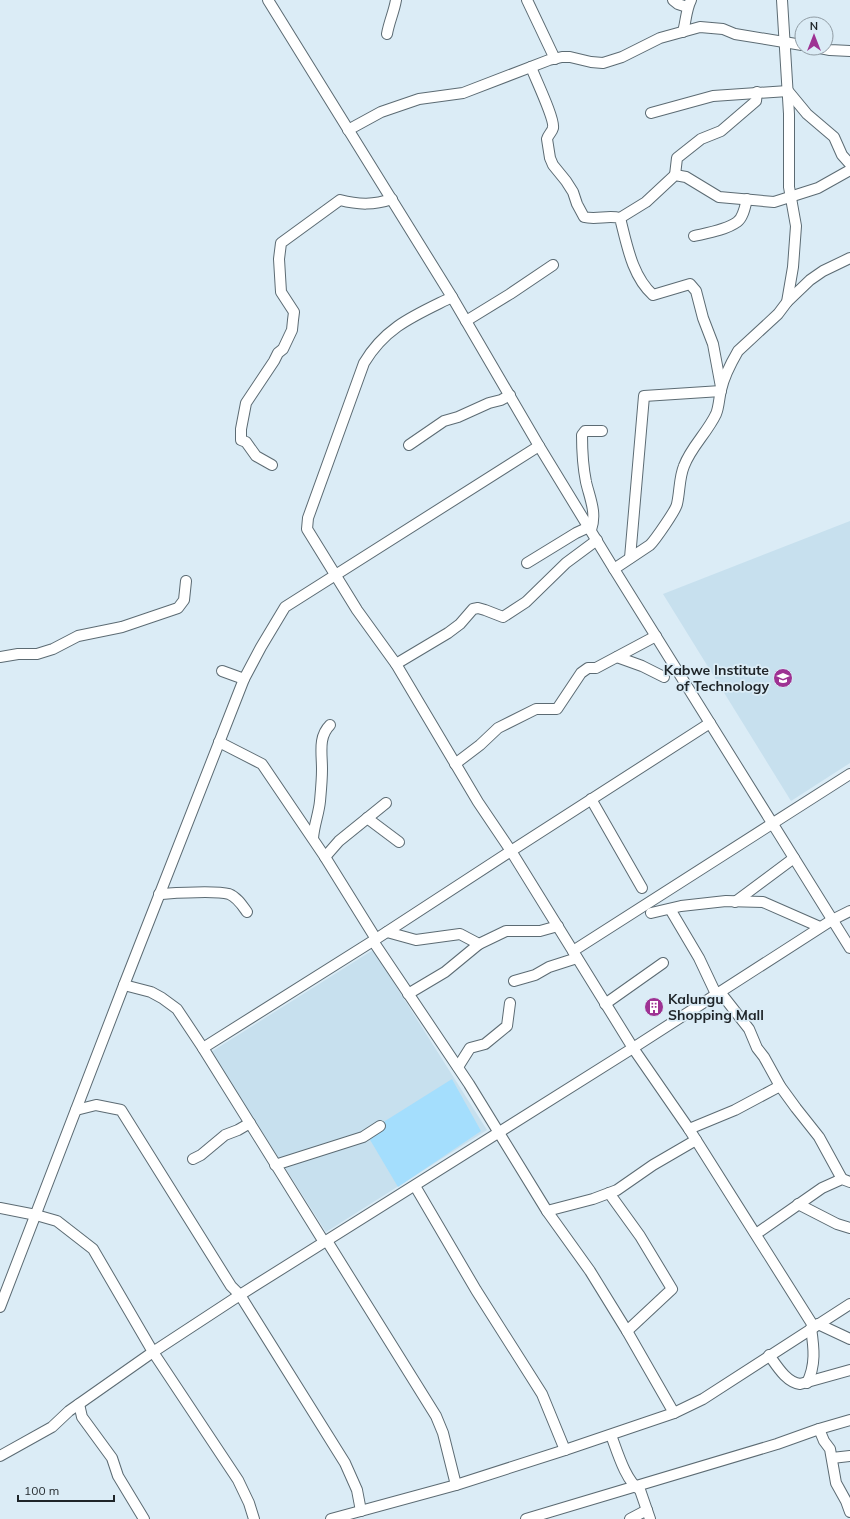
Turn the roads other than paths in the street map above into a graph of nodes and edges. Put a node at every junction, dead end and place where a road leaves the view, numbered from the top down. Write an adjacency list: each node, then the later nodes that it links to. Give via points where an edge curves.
1 (268, 0): 18 (street)
2 (396, 0): 8 (street)
3 (527, 0): 13 (street)
4 (673, 0): 6 (street, via 678,4)
5 (782, 0): 9 (street)
6 (689, 4): 7 (street)
7 (683, 32): 9 (street, via 710,27); 13 (street, via 660,38 622,57 603,63 570,57)
8 (387, 34)
9 (786, 43): 10 (street); 15 (street)
10 (794, 44)
11 (834, 50): 12 (street)
12 (850, 51)
13 (554, 59): 14 (street)
14 (531, 68): 18 (street, via 463,93 419,99 381,112); 25 (street, via 553,123 546,139 553,165 573,192 584,217)
15 (788, 91): 16 (street); 19 (street, via 807,114 834,137 842,155); 22 (street)
16 (757, 92): 17 (street, via 714,96); 21 (street, via 756,101 733,122 721,131 702,139 677,158)
17 (651, 113)
18 (348, 130): 23 (street)
19 (850, 164)
20 (850, 170): 22 (street, via 818,188)
21 (674, 175): 24 (street, via 686,178 719,196); 25 (street, via 646,202)
22 (790, 196): 24 (street, via 774,202); 30 (street, via 796,226)
23 (392, 199): 29 (street); 37 (street, via 374,204 340,200 281,243 281,292 294,312 292,330 283,349 246,403 241,429 241,440 246,442 256,456)
24 (747, 200): 26 (street, via 738,222)
25 (620, 218): 32 (street, via 631,261 646,288 654,295 690,284 696,291 713,344)
26 (694, 236)
27 (850, 258): 30 (street, via 810,280)
28 (553, 265): 31 (street)
29 (452, 297): 31 (street); 43 (street, via 407,319 378,342 364,363 308,518 307,529)
30 (787, 302): 32 (street, via 778,314 738,351)
31 (466, 321): 33 (street)
32 (721, 390): 40 (street, via 716,413 684,465 675,511 655,540); 40 (street, via 644,396)
33 (510, 395): 35 (street, via 458,418 444,421); 36 (street)
34 (602, 431): 38 (street, via 585,431 582,436 582,456 594,522)
35 (409, 445)
36 (539, 446): 38 (street); 43 (street)
37 (272, 465)
38 (590, 529): 39 (street); 41 (street, via 576,533)
39 (597, 540): 42 (street); 48 (street, via 566,563 526,602 503,617 478,608 473,609 460,624 443,637)
40 (630, 558): 42 (street)
41 (527, 563)
42 (614, 569): 45 (street)
43 (336, 575): 48 (street, via 357,610); 51 (street, via 285,607)
44 (186, 581): 46 (street, via 184,600 178,608 122,627 78,636 48,651)
45 (656, 636): 47 (street); 52 (street)
46 (0, 657)
47 (617, 657): 50 (street); 55 (street, via 581,673 557,709 536,709 498,728)
48 (396, 664): 55 (street)
49 (222, 671): 51 (street)
50 (664, 677)
51 (244, 679): 54 (street)
52 (710, 723): 57 (street); 60 (street)
53 (330, 725): 61 (street, via 323,734 320,753 320,802)
54 (219, 742): 61 (street, via 262,764); 67 (street)
55 (455, 764): 63 (street)
56 (850, 774): 60 (street)
57 (590, 799): 63 (street); 66 (street)
58 (386, 803): 59 (street)
59 (367, 818): 62 (street); 64 (street)
60 (773, 825): 65 (street); 80 (street)
61 (312, 838): 64 (street)
62 (399, 842)
63 (511, 851): 74 (street); 76 (street)
64 (325, 857): 77 (street)
65 (794, 858): 68 (street); 73 (street)
66 (642, 888)
67 (159, 894): 71 (street, via 229,894 239,900); 83 (street)
68 (735, 902): 69 (street); 75 (street, via 763,902)
69 (670, 909): 72 (street); 84 (street)
70 (850, 911): 73 (street)
71 (247, 912)
72 (652, 913)
73 (832, 920): 75 (street); 78 (street)
74 (558, 926): 79 (street, via 540,931 506,932); 80 (street)
75 (820, 927): 84 (street)
76 (387, 932): 77 (street); 79 (street, via 416,940 460,934)
77 (375, 940): 85 (street); 88 (street)
78 (848, 942)
79 (479, 944): 85 (street, via 445,972)
80 (575, 954): 82 (street, via 535,975); 87 (street)
81 (663, 963): 87 (street)
82 (514, 981)
83 (124, 985): 88 (street, via 151,992 177,1009); 92 (street)
84 (718, 993): 89 (street); 91 (street, via 749,1029 757,1048)
85 (408, 994): 90 (street)
86 (510, 1002): 90 (street, via 507,1026 485,1044 470,1048)
87 (605, 1004): 89 (street)
88 (203, 1048): 93 (street)
89 (633, 1048): 95 (street); 96 (street)
90 (458, 1067): 96 (street)
91 (780, 1086): 95 (street, via 735,1110); 100 (street, via 819,1137)
92 (76, 1110): 106 (street); 110 (street, via 96,1105 121,1110 231,1286)
93 (250, 1123): 98 (street, via 225,1135 202,1155); 99 (street)
94 (380, 1126): 99 (street, via 363,1137)
95 (689, 1129): 97 (street)
96 (499, 1131): 101 (street); 105 (street)
97 (696, 1140): 102 (street); 108 (street)
98 (193, 1159)
99 (276, 1165): 109 (street)
100 (846, 1181): 103 (street, via 817,1191)
101 (414, 1186): 109 (street); 125 (street, via 542,1394)
102 (609, 1193): 105 (street); 114 (street, via 640,1236 672,1289)
103 (798, 1204): 107 (street); 108 (street)
104 (0, 1208): 106 (street)
105 (547, 1212): 114 (street, via 590,1271)
106 (36, 1215): 112 (street); 116 (street, via 57,1221 93,1249)
107 (850, 1228)
108 (756, 1234): 113 (street)
109 (325, 1241): 110 (street); 129 (street, via 436,1416)
110 (240, 1295): 116 (street); 131 (street, via 345,1463 357,1490)
111 (850, 1304): 113 (street)
112 (0, 1307)
113 (814, 1326): 115 (street); 117 (street); 119 (street, via 814,1362)
114 (627, 1331): 121 (street)
115 (850, 1339)
116 (153, 1352): 120 (street); 135 (street, via 238,1480)
117 (769, 1355): 119 (street, via 792,1381); 121 (street, via 703,1398)
118 (850, 1370): 119 (street)
119 (806, 1383)
120 (79, 1404): 126 (street, via 52,1427); 134 (street, via 82,1417 112,1458 118,1476)
121 (674, 1413): 124 (street)
122 (850, 1420): 123 (street)
123 (819, 1429): 128 (street); 130 (street)
124 (611, 1435): 125 (street); 130 (street, via 624,1468)
125 (565, 1450): 129 (street)
126 (0, 1456)
127 (850, 1456): 128 (street)
128 (832, 1458): 132 (street, via 836,1483)
129 (456, 1485): 131 (street)
130 (635, 1486): 133 (street, via 640,1490); 137 (street)
131 (361, 1511): 136 (street)
132 (850, 1512)
133 (648, 1515): 138 (street)
134 (144, 1519)
135 (254, 1519)
136 (331, 1519)
137 (526, 1519)
138 (630, 1519)

